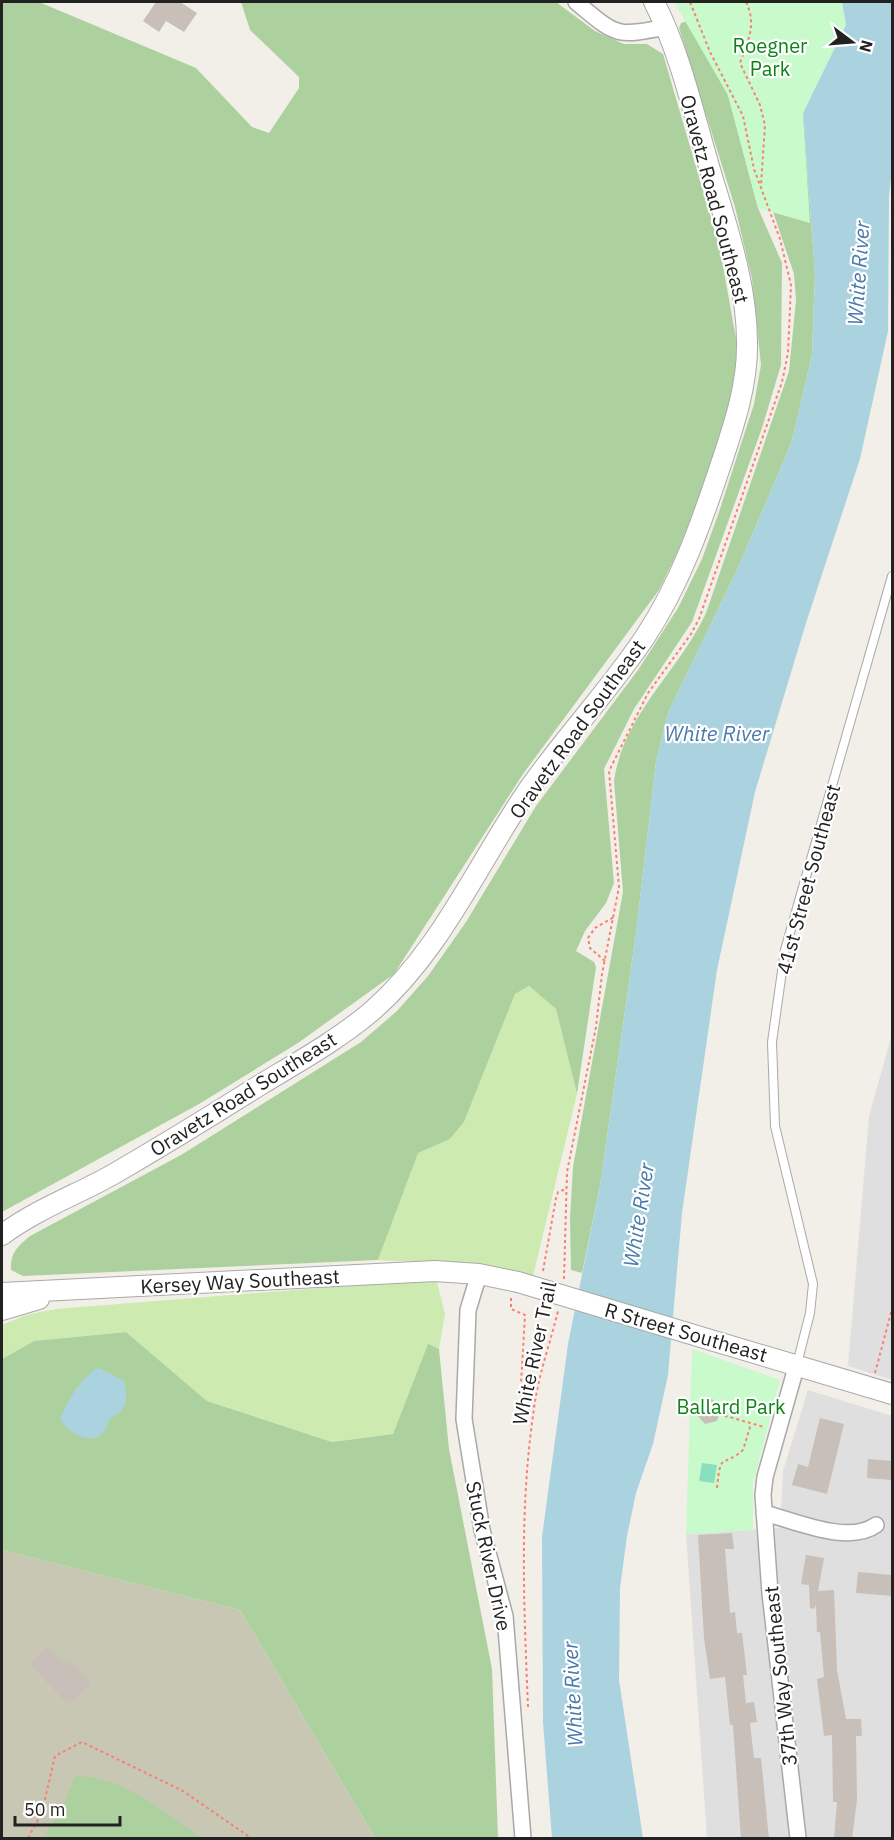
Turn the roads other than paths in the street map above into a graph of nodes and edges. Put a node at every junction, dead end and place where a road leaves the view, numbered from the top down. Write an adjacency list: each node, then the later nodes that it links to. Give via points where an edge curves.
1 (576, 2): 3 (street, via 622,34)
2 (654, 2): 3 (street, Oravetz Road Southeast)
3 (665, 27): 5 (street, Oravetz Road Southeast, via 730,241 742,291 747,344 735,422 695,538 668,598 630,659 527,792 436,938 373,1010 294,1065 189,1129)
4 (892, 576): 10 (lane, 41st Street Southeast, via 785,950 777,1000 772,1063 775,1126 813,1284)
5 (2, 1235)
6 (478, 1274): 7 (street, Kersey Way Southeast, via 435,1271); 10 (street, R Street Southeast, bridge); 14 (street, Stuck River Drive, via 468,1310 464,1419 482,1530 505,1616)
7 (74, 1289): 8 (street, Kersey Way Southeast); 9 (street)
8 (2, 1293)
9 (2, 1310)
10 (797, 1364): 11 (street, R Street Southeast); 12 (street, 37th Way Southeast, via 765,1477)
11 (892, 1394)
12 (764, 1513): 13 (street, via 844,1534); 15 (street, 37th Way Southeast)
13 (876, 1525)
14 (523, 1839)
15 (798, 1839)

